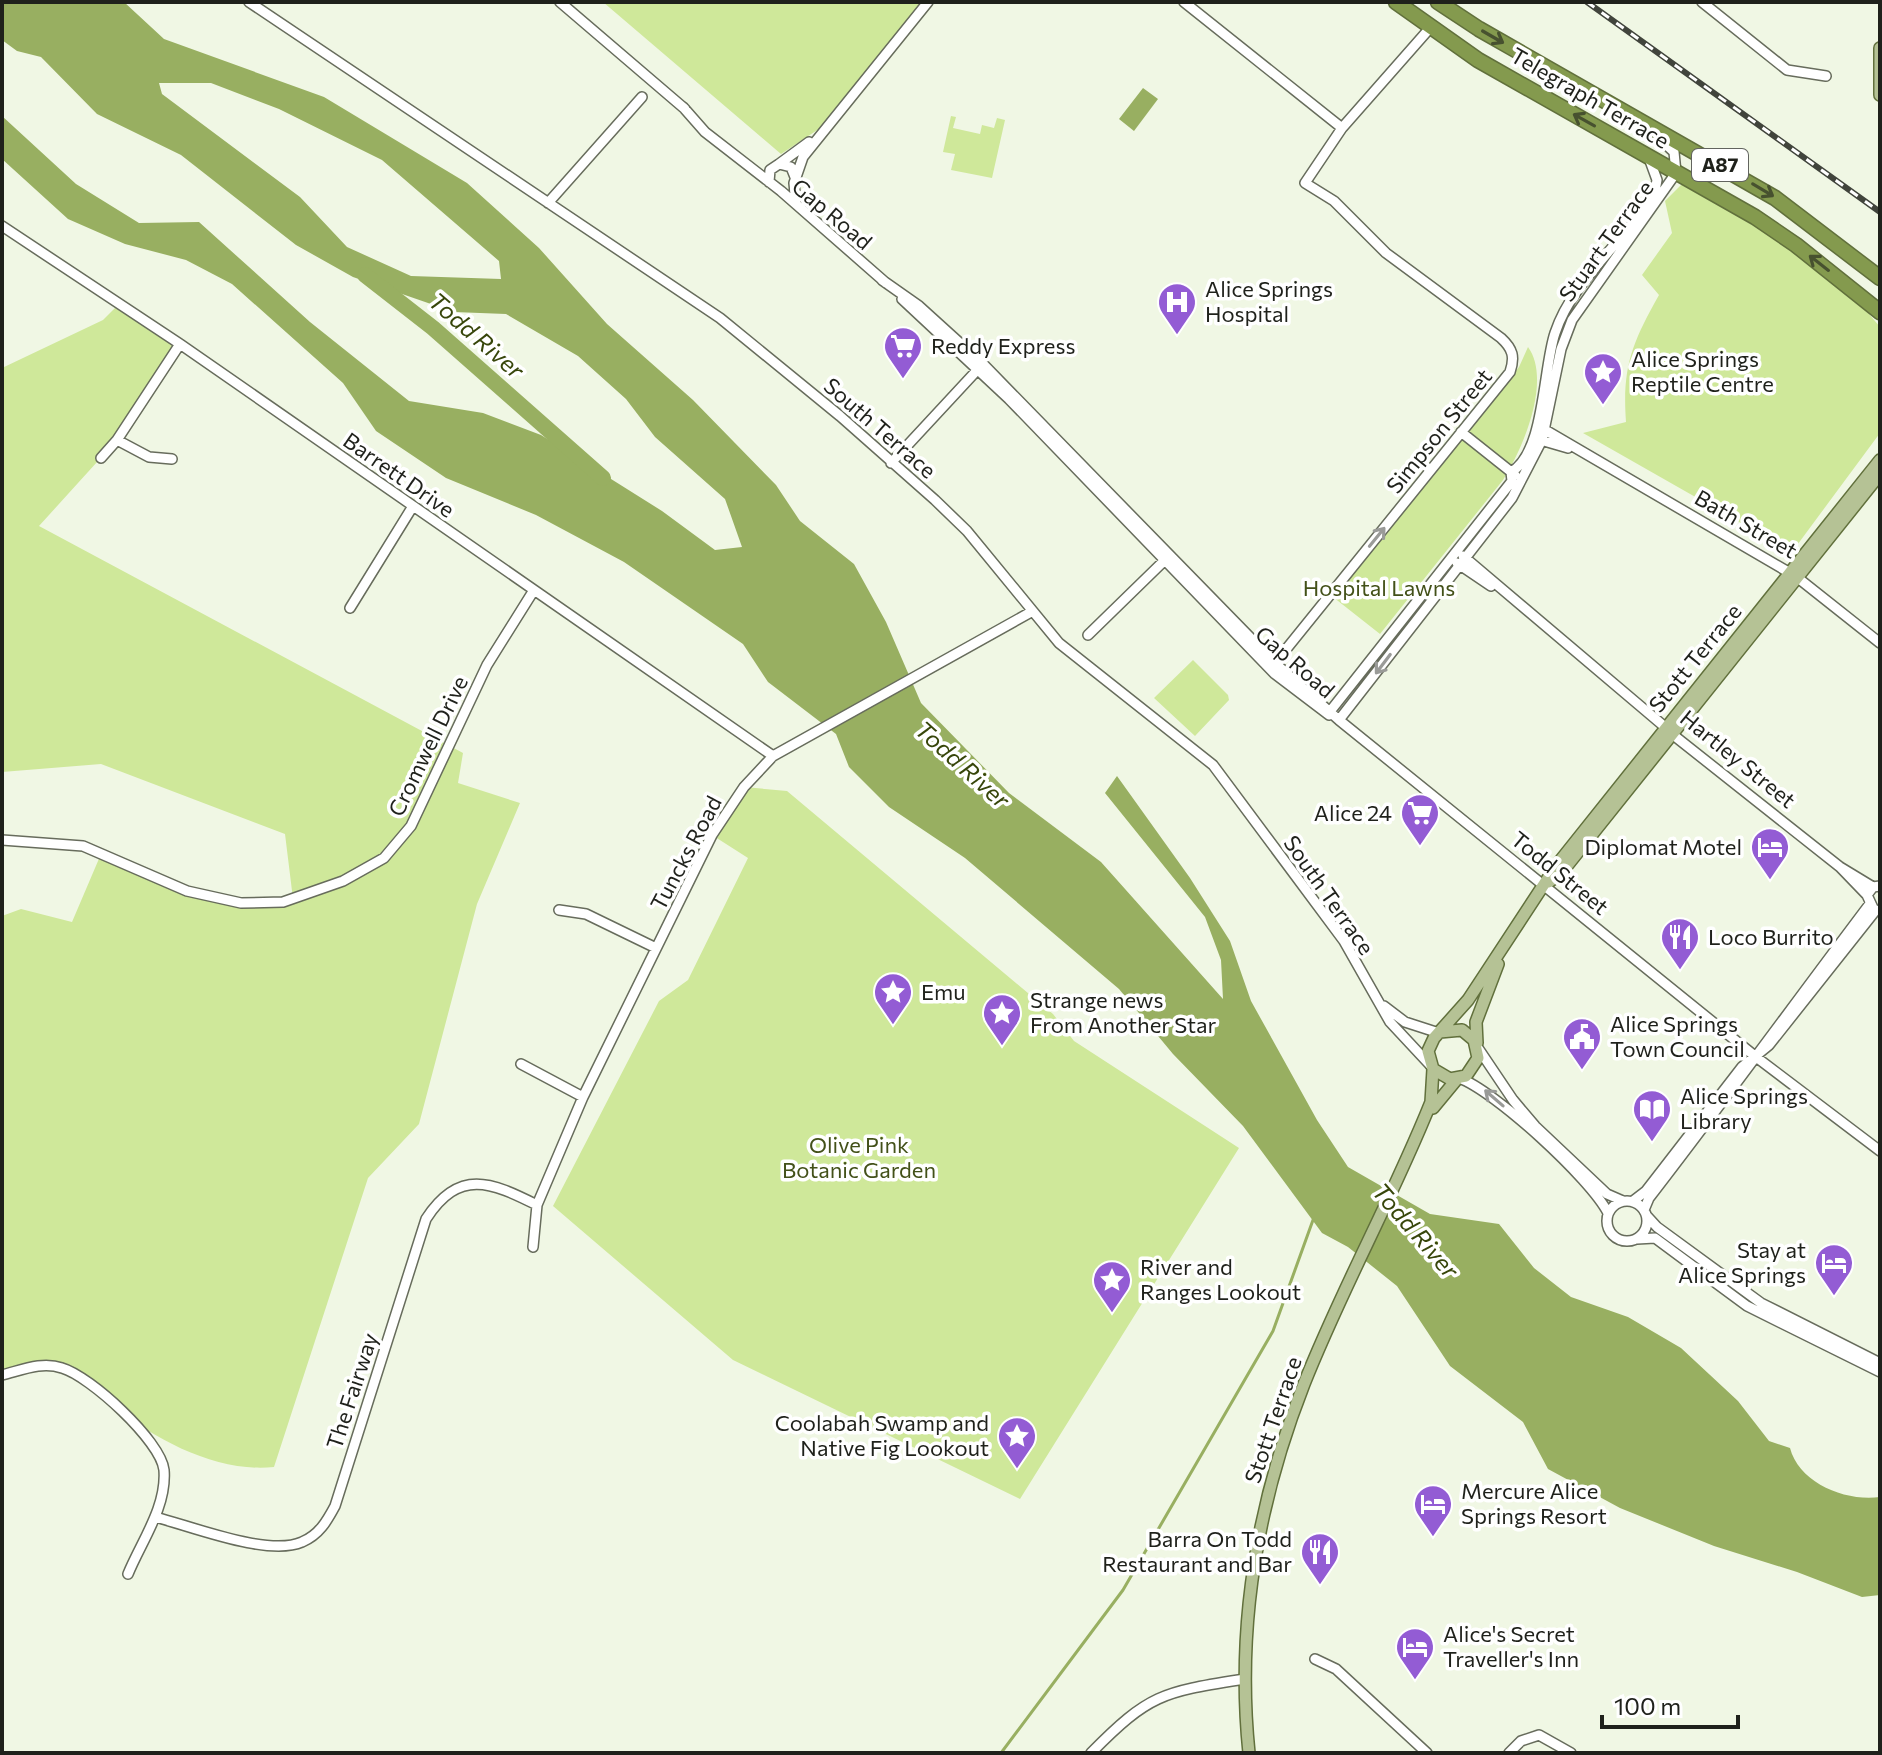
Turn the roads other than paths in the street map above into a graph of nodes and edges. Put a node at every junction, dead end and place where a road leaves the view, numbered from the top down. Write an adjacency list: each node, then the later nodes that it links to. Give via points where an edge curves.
1 (249, 2): 25 (street, South Terrace)
2 (560, 2): 14 (street, Gap Road)
3 (928, 2): 16 (street)
4 (1184, 2): 15 (street)
5 (1396, 2): 8 (highway, Telegraph Terrace / A87)
6 (1438, 2): 10 (highway, Telegraph Terrace / A87, one-way to 10)
7 (1702, 2): 11 (street, via 1787,70)
8 (1430, 28): 15 (street); 17 (highway, Telegraph Terrace / A87, one-way to 8)
9 (1880, 48): 12 (main road)
10 (1549, 69): 20 (street, Stuart Terrace, via 1667,143 1674,152); 27 (highway, Telegraph Terrace / A87, one-way to 27)
11 (1826, 76)
12 (1880, 95)
13 (642, 97): 25 (street)
14 (683, 107): 18 (street, Gap Road); 21 (street, Gap Road, via 705,132)
15 (1342, 128): 34 (street, Simpson Street, via 1305,183 1334,201 1386,253 1511,347 1510,372)
16 (824, 130): 19 (street); 22 (street, via 803,157)
17 (1647, 155): 20 (highway, Telegraph Terrace / A87); 35 (street, Stuart Terrace, via 1656,174 1655,191 1562,315 1552,341)
18 (745, 160): 19 (street); 21 (street, Gap Road)
19 (776, 165): 22 (street, via 791,167); 23 (street)
20 (1676, 173): 31 (highway, Telegraph Terrace / A87, one-way to 20, via 1778,232); 35 (street, Stuart Terrace, via 1572,320)
21 (760, 175): 23 (street, Gap Road)
22 (794, 180): 24 (street); 26 (street)
23 (769, 182): 24 (street, Gap Road)
24 (781, 191): 26 (street, Gap Road)
25 (548, 203): 40 (street, South Terrace, via 720,318)
26 (796, 205): 33 (street, Gap Road, via 919,306)
27 (1801, 216): 29 (main road); 30 (highway, Telegraph Terrace / A87)
28 (2, 226): 32 (street, Barrett Drive)
29 (1880, 269)
30 (1880, 278)
31 (1879, 312)
32 (180, 344): 36 (street); 44 (street, Barrett Drive)
33 (980, 367): 40 (street); 45 (street, Gap Road)
34 (1461, 432): 41 (street); 53 (street, Simpson Street, one-way to 34)
35 (1539, 434): 41 (street, Stuart Terrace, via 1520,467); 43 (street, Stuart Terrace); 47 (street, Bath Street, via 1583,453)
36 (117, 440): 37 (street); 38 (street, via 149,457)
37 (101, 458)
38 (172, 459)
39 (1880, 460): 47 (main road, Stott Terrace)
40 (891, 463): 50 (street, South Terrace, via 967,531)
41 (1511, 472): 43 (street); 46 (street, Stuart Terrace, via 1512,481)
42 (1880, 474): 47 (main road, Stott Terrace)
43 (1522, 481): 46 (street, Stuart Terrace)
44 (413, 506): 48 (street, Barrett Drive); 49 (street)
45 (1167, 557): 51 (street); 53 (street, Gap Road); 54 (street, Gap Road, via 1275,674)
46 (1459, 559): 54 (street, Stuart Terrace); 55 (street, Stuart Terrace, one-way to 55); 56 (street, Hartley Street)
47 (1794, 575): 52 (street, Bath Street); 56 (main road, Stott Terrace)
48 (534, 590): 57 (street, Barrett Drive); 58 (street, Cromwell Drive, via 487,665 411,826 384,858 343,881 283,902 241,903 197,894 83,846)
49 (350, 608)
50 (1031, 612): 57 (street, Tuncks Road); 64 (street, South Terrace, via 1082,663 1213,765 1344,941)
51 (1088, 635)
52 (1880, 643)
53 (1275, 663): 54 (street, Gap Road)
54 (1330, 712): 55 (street, Gap Road)
55 (1339, 720): 59 (street, Todd Street)
56 (1668, 730): 59 (main road, Stott Terrace); 60 (street, Hartley Street)
57 (773, 756): 63 (street, Tuncks Road, via 725,813)
58 (2, 840)
59 (1546, 885): 62 (main road, Stott Terrace); 67 (street, Todd Street)
60 (1874, 899): 67 (street)
61 (559, 910): 63 (street, via 586,914)
62 (1513, 931): 65 (main road, Stott Terrace); 66 (main road, Stott Terrace, via 1478,1015)
63 (656, 948): 71 (street, Tuncks Road)
64 (1376, 998): 65 (street, South Terrace, via 1405,1022); 69 (street, South Terrace, via 1390,1022)
65 (1440, 1032): 66 (main road, via 1462,1030); 69 (main road, via 1430,1044)
66 (1478, 1047): 70 (main road, via 1476,1065); 74 (street, via 1535,1126 1607,1194)
67 (1756, 1057): 73 (street, Todd Street); 74 (street, via 1742,1067 1646,1191); 77 (street, via 1649,1198)
68 (521, 1064): 71 (street)
69 (1432, 1068): 70 (main road, via 1444,1077); 72 (main road, Stott Terrace, via 1434,1092)
70 (1458, 1078): 72 (main road, Stott Terrace); 76 (street, one-way to 70, via 1571,1167 1491,1095)
71 (583, 1097): 75 (street, Tuncks Road)
72 (1423, 1121): 86 (main road, Stott Terrace, via 1305,1382 1273,1474 1250,1588)
73 (1880, 1151)
74 (1628, 1201): 76 (street); 77 (street)
75 (537, 1205): 79 (street, Tuncks Road); 83 (street, The Fairway, via 486,1184 457,1187 436,1204 426,1219 335,1506 314,1535 285,1547 262,1545)
76 (1608, 1213): 78 (street, via 1611,1235 1621,1241)
77 (1645, 1213): 78 (street, via 1645,1231); 80 (street, via 1753,1298)
78 (1637, 1239): 81 (street, via 1655,1238 1747,1306)
79 (533, 1247)
80 (1880, 1363)
81 (1880, 1372)
82 (2, 1375): 83 (street, via 38,1365 61,1367 146,1432 164,1468)
83 (155, 1517): 84 (street)
84 (128, 1574)
85 (1315, 1659): 89 (street, via 1336,1669)
86 (1245, 1679): 87 (street, via 1158,1697 1138,1707); 88 (main road, Stott Terrace)
87 (1091, 1753)
88 (1249, 1753)
89 (1427, 1753)
90 (1509, 1753): 91 (street, via 1521,1741 1539,1735)
91 (1571, 1753)

